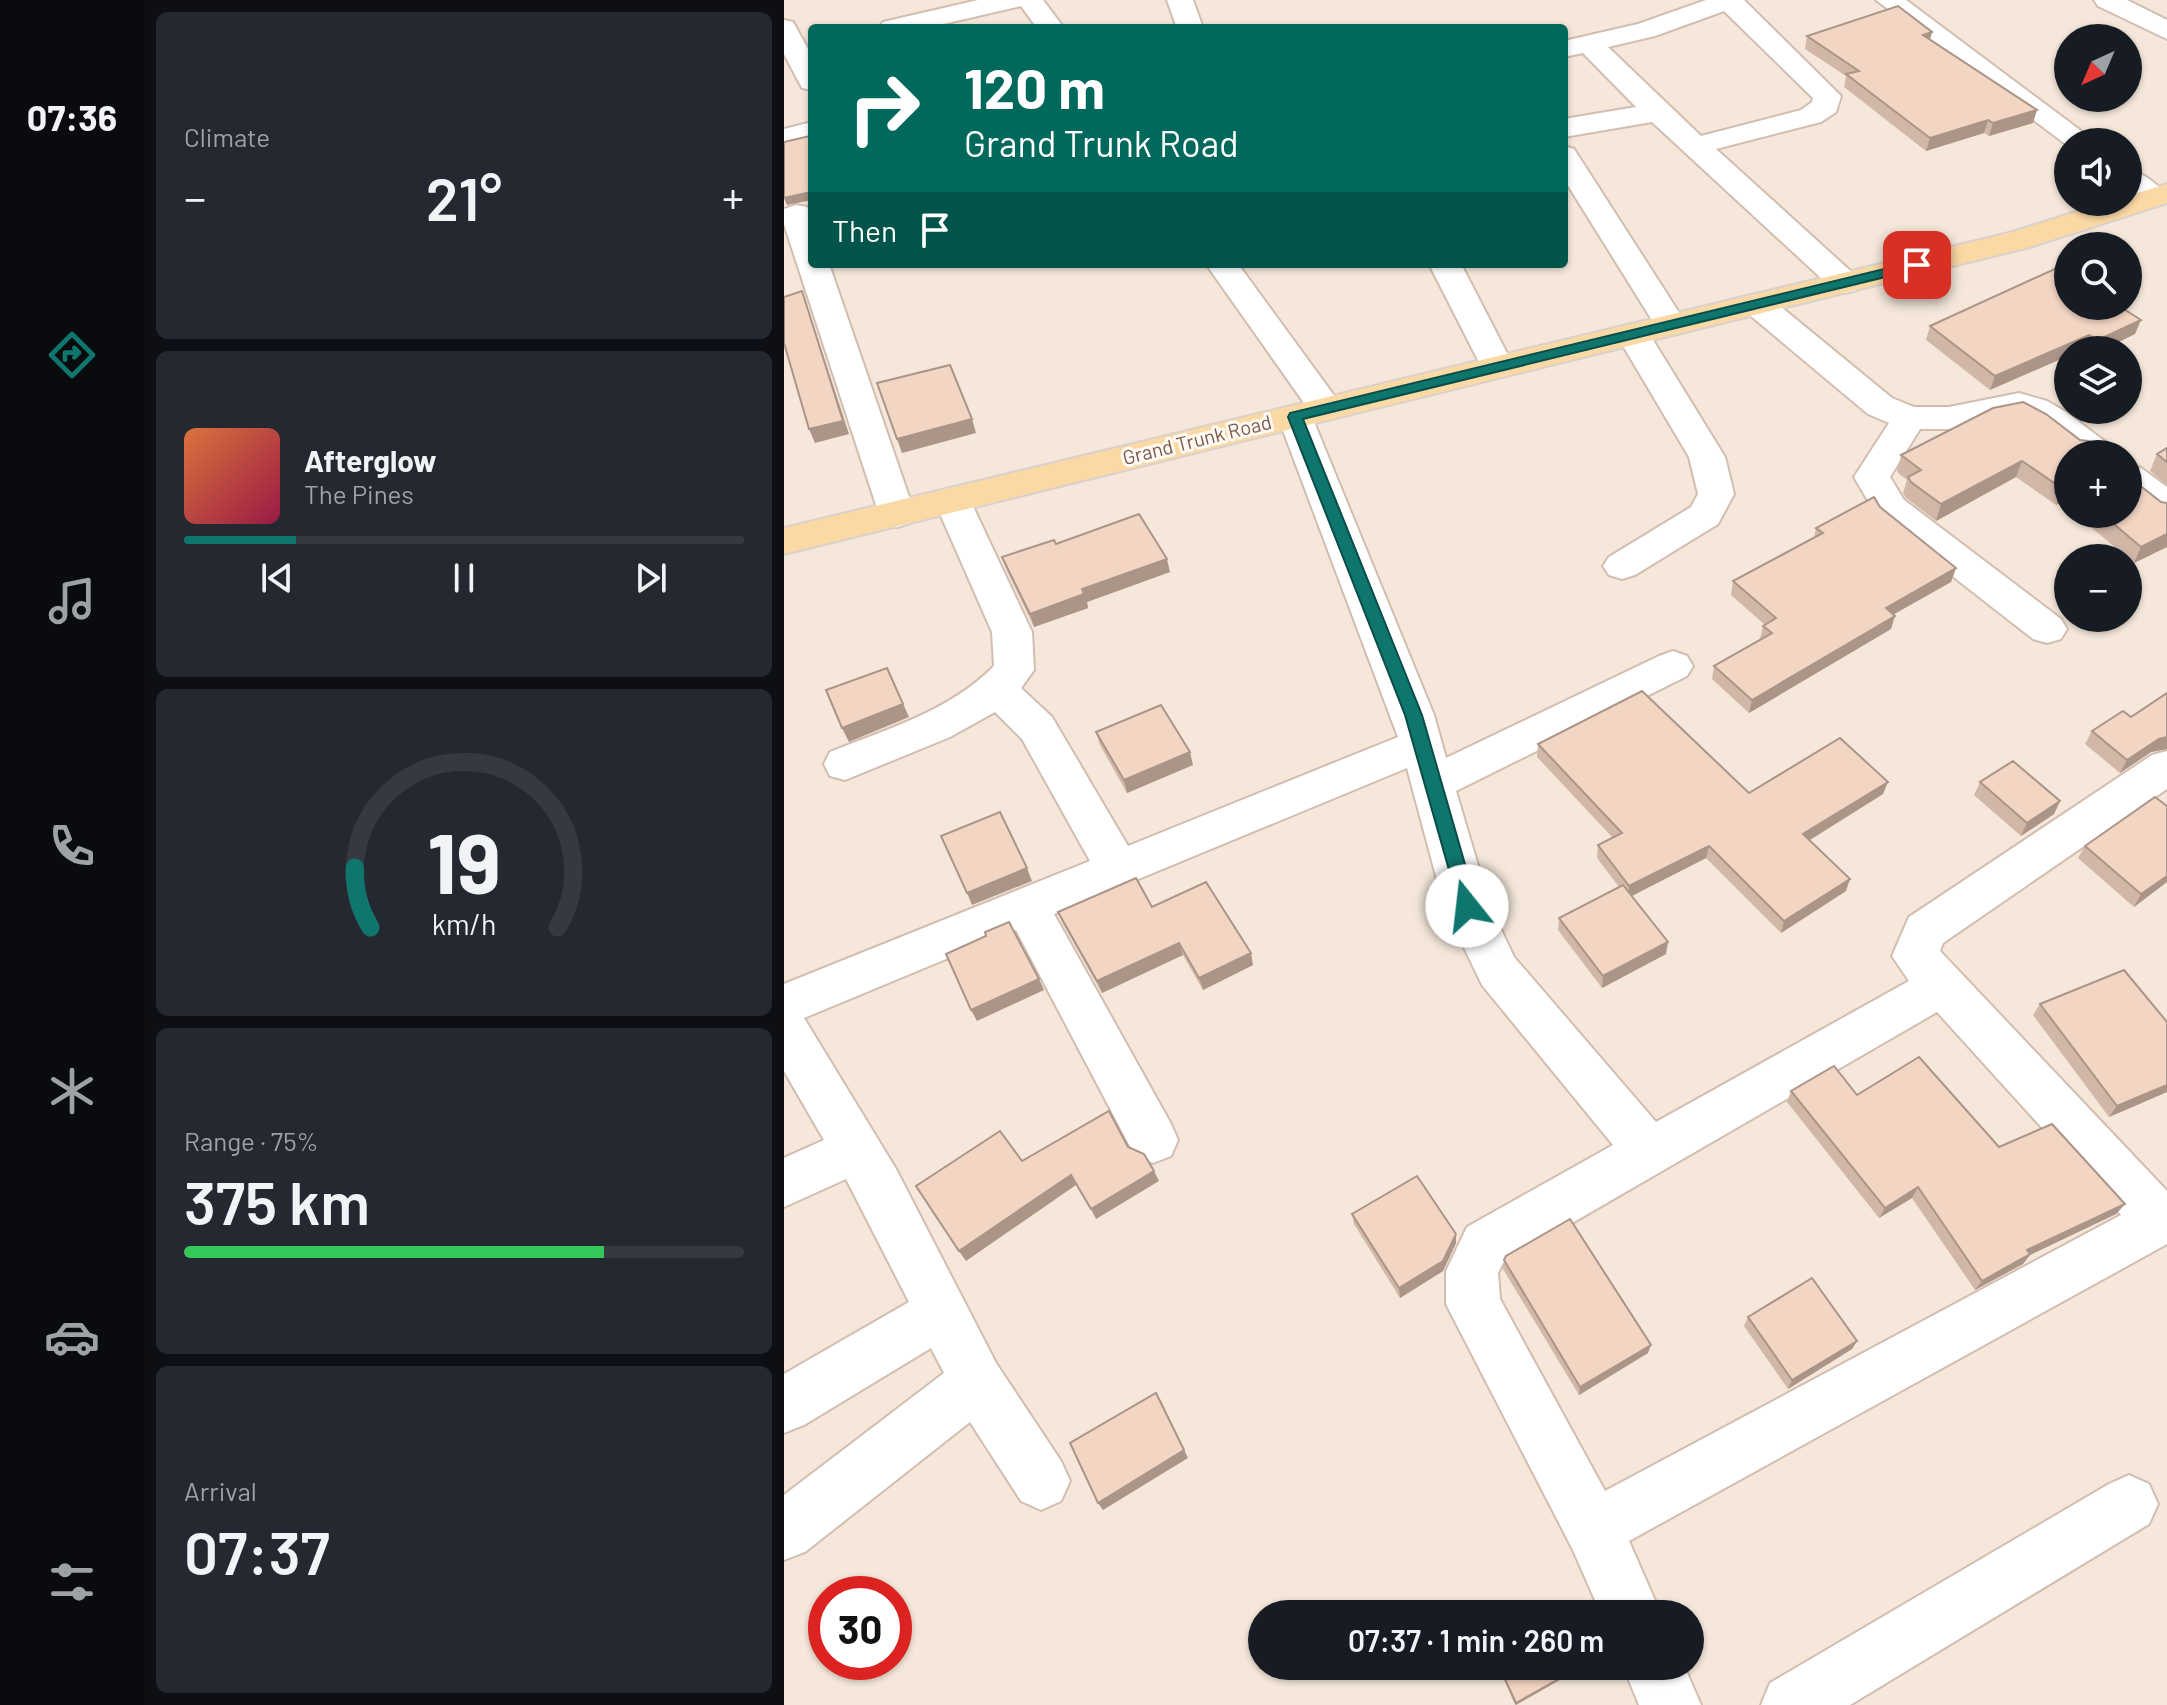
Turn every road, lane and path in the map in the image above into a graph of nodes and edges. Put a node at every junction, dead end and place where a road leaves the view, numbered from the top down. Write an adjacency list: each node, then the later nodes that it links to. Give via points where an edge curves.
1 (1012, 0): 7 (street)
2 (1030, 0): 8 (street)
3 (1180, 0): 9 (street)
4 (1889, 0): 16 (street)
5 (2107, 0): 10 (street)
6 (1730, 1): 12 (street, via 1646,30); 19 (street, via 1827,96 1826,106 1811,116)
7 (909, 24)
8 (1048, 24)
9 (1189, 24)
10 (2167, 31)
11 (793, 45): 13 (street)
12 (1576, 46): 14 (street)
13 (808, 74)
14 (1658, 112): 15 (street); 19 (street)
15 (1568, 127)
16 (2062, 128)
17 (808, 132): 18 (street)
18 (784, 138)
19 (1695, 146): 27 (street)
20 (1568, 161): 29 (street)
21 (2149, 190): 27 (main road, Grand Trunk Road, via 2019,240)
22 (796, 214): 23 (street)
23 (808, 251)
24 (814, 268): 38 (street)
25 (1224, 268): 32 (street)
26 (1447, 268): 31 (street)
27 (1845, 283): 28 (main road, Grand Trunk Road)
28 (1757, 304): 29 (main road, Grand Trunk Road); 33 (street, via 1880,406)
29 (1671, 325): 30 (main road, Grand Trunk Road)
30 (1633, 334): 31 (main road, Grand Trunk Road); 40 (street, via 1707,457 1716,494 1705,515)
31 (1497, 367): 32 (main road, Grand Trunk Road)
32 (1310, 413): 36 (main road, Grand Trunk Road); 45 (street)
33 (1910, 418): 34 (street, via 1949,418 2019,404 2054,420); 41 (street, via 1872,477 1878,491 1891,509)
34 (2080, 440)
35 (2142, 487): 37 (street)
36 (952, 500): 38 (main road, Grand Trunk Road); 43 (street, via 1012,632 1014,670)
37 (2167, 506)
38 (897, 514): 39 (main road, Grand Trunk Road)
39 (784, 541)
40 (1622, 566)
41 (2047, 629)
42 (1673, 666): 45 (street)
43 (998, 690): 44 (street, via 967,710); 47 (street, via 1037,728)
44 (845, 764)
45 (1427, 764): 47 (street); 54 (street, via 1467,906 1498,971)
46 (2167, 767): 49 (street, via 1925,931 1915,956)
47 (1118, 869): 48 (street)
48 (1026, 906): 50 (street); 52 (street)
49 (1941, 986): 54 (street); 56 (street)
50 (784, 1005)
51 (784, 1027): 53 (street)
52 (1153, 1140)
53 (856, 1150): 55 (street); 57 (street)
54 (1650, 1152): 62 (street, via 1485,1245 1472,1271 1473,1304)
55 (784, 1183)
56 (2164, 1218): 62 (street)
57 (942, 1312): 58 (street); 59 (street)
58 (977, 1382): 60 (street); 63 (street)
59 (784, 1405)
60 (1041, 1481)
61 (2129, 1504): 67 (street)
62 (1594, 1529): 64 (street)
63 (784, 1531)
64 (1625, 1600)
65 (1659, 1680): 66 (street)
66 (1670, 1705)
67 (1792, 1705)

